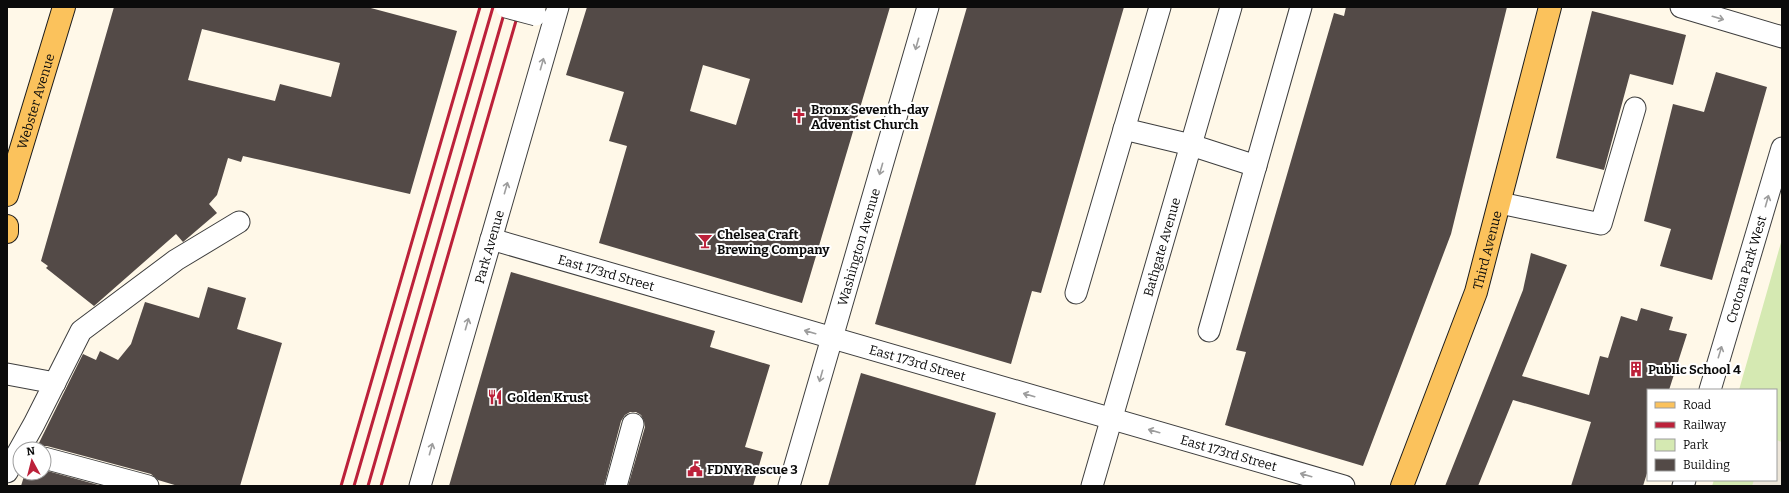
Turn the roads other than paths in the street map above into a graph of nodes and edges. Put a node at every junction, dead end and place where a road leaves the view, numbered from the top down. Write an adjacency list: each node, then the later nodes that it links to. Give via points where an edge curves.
1 (64, 7): 16 (main road, Webster Avenue)
2 (506, 7): 9 (street, bridge)
3 (928, 7): 24 (street, Washington Avenue, one-way to 24)
4 (1160, 7): 12 (street)
5 (1231, 7): 13 (street, Bathgate Avenue)
6 (1301, 7): 15 (street)
7 (1550, 7): 17 (main road, Third Avenue)
8 (1681, 7): 10 (street, one-way to 10)
9 (550, 14): 21 (street, Park Avenue, one-way to 9)
10 (1782, 37)
11 (1636, 108): 17 (street, via 1601,224)
12 (1124, 129): 13 (street); 22 (street)
13 (1191, 145): 15 (street); 28 (street, Bathgate Avenue)
14 (1782, 148): 27 (street, Crotona Park West, one-way to 14)
15 (1256, 166): 23 (street)
16 (7, 195)
17 (1500, 203): 38 (main road, Third Avenue, via 1476,292)
18 (239, 222): 26 (street, via 176,260 81,331)
19 (7, 226): 20 (main road)
20 (7, 232)
21 (491, 239): 24 (street, East 173rd Street, one-way to 21); 33 (street, Park Avenue, one-way to 21)
22 (1076, 293)
23 (1209, 331)
24 (832, 338): 28 (street, East 173rd Street, one-way to 24); 35 (street, Washington Avenue, one-way to 35)
25 (7, 374): 26 (street)
26 (55, 383): 30 (street)
27 (1710, 389)
28 (1111, 419): 36 (street, Bathgate Avenue); 37 (street, East 173rd Street, one-way to 28)
29 (633, 424): 34 (street)
30 (25, 441)
31 (52, 460): 32 (street)
32 (148, 486)
33 (420, 486)
34 (616, 486)
35 (789, 486)
36 (1092, 486)
37 (1344, 486)
38 (1402, 486)

